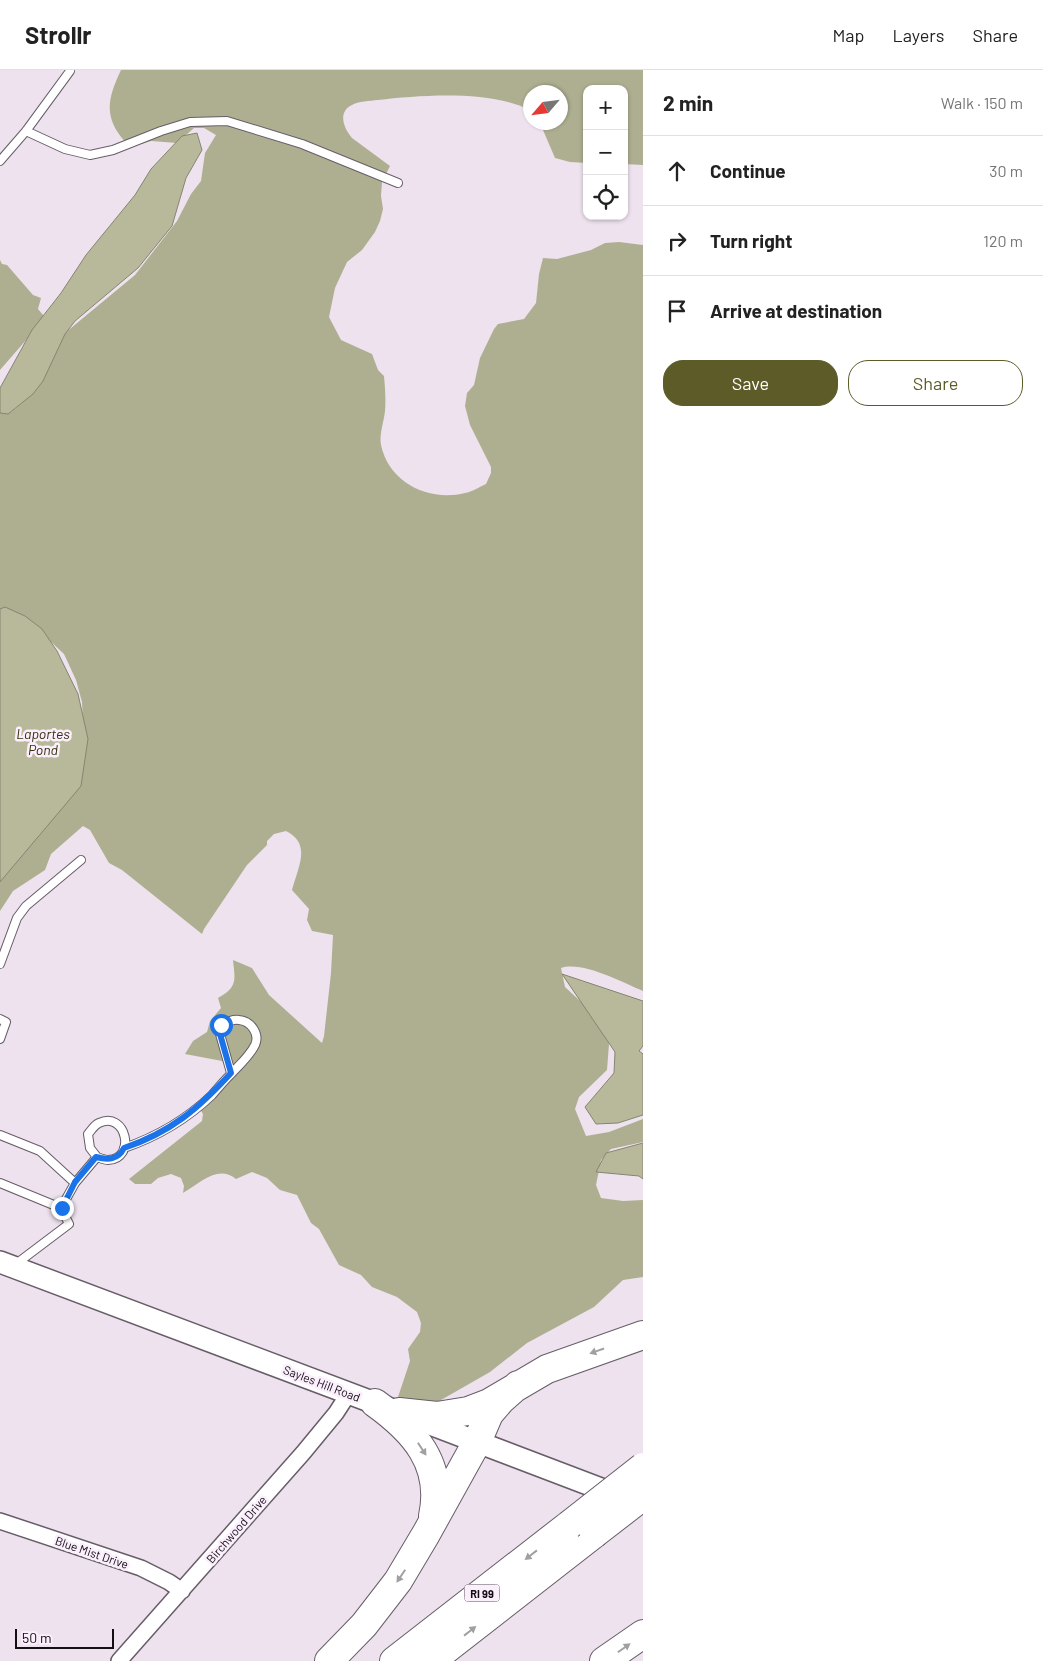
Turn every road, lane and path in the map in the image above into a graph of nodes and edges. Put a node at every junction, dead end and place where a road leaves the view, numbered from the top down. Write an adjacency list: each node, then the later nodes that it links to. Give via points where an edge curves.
1 (70, 71): 2 (lane)
2 (26, 131): 3 (lane); 4 (lane, via 64,149 90,155 190,122 227,121 302,144)
3 (0, 161)
4 (398, 183)
5 (81, 860): 6 (lane, via 26,906 17,918)
6 (0, 964)
7 (0, 1019): 8 (lane, via 6,1022)
8 (0, 1039)
9 (231, 1073): 9 (lane, via 256,1043 252,1027 239,1020 221,1025 220,1034); 11 (lane, via 198,1107 148,1140)
10 (0, 1135): 13 (lane, via 40,1151)
11 (124, 1148): 12 (lane, via 121,1154 109,1160); 12 (lane, via 124,1132 116,1123 97,1123 88,1134 90,1148)
12 (96, 1157): 13 (lane)
13 (75, 1182): 15 (lane)
14 (0, 1183): 15 (lane)
15 (62, 1208): 16 (lane, via 69,1224)
16 (6, 1264): 19 (main road, Sayles Hill Road)
17 (643, 1335): 18 (highway, one-way to 18, via 560,1364)
18 (518, 1385): 20 (highway, via 489,1403 459,1414 431,1416); 21 (highway, via 494,1406)
19 (349, 1393): 20 (main road, Sayles Hill Road); 28 (street, Birchwood Drive, via 309,1447)
20 (387, 1408): 21 (main road, Sayles Hill Road); 27 (highway, one-way to 27, via 411,1434 431,1466 436,1502)
21 (476, 1442): 24 (main road, Sayles Hill Road); 27 (highway)
22 (643, 1467): 26 (highway, RI 99, bridge)
23 (643, 1496): 26 (highway, RI 99, bridge)
24 (643, 1505)
25 (0, 1521): 28 (street, Blue Mist Drive, via 141,1568)
26 (582, 1529): 32 (highway, RI 99, one-way to 32); 33 (highway, RI 99, one-way to 26)
27 (426, 1534): 31 (highway, one-way to 31, via 377,1610)
28 (182, 1591): 30 (street, Birchwood Drive)
29 (643, 1634): 34 (highway, one-way to 29)
30 (120, 1661)
31 (329, 1661)
32 (394, 1661)
33 (431, 1661)
34 (604, 1661)

